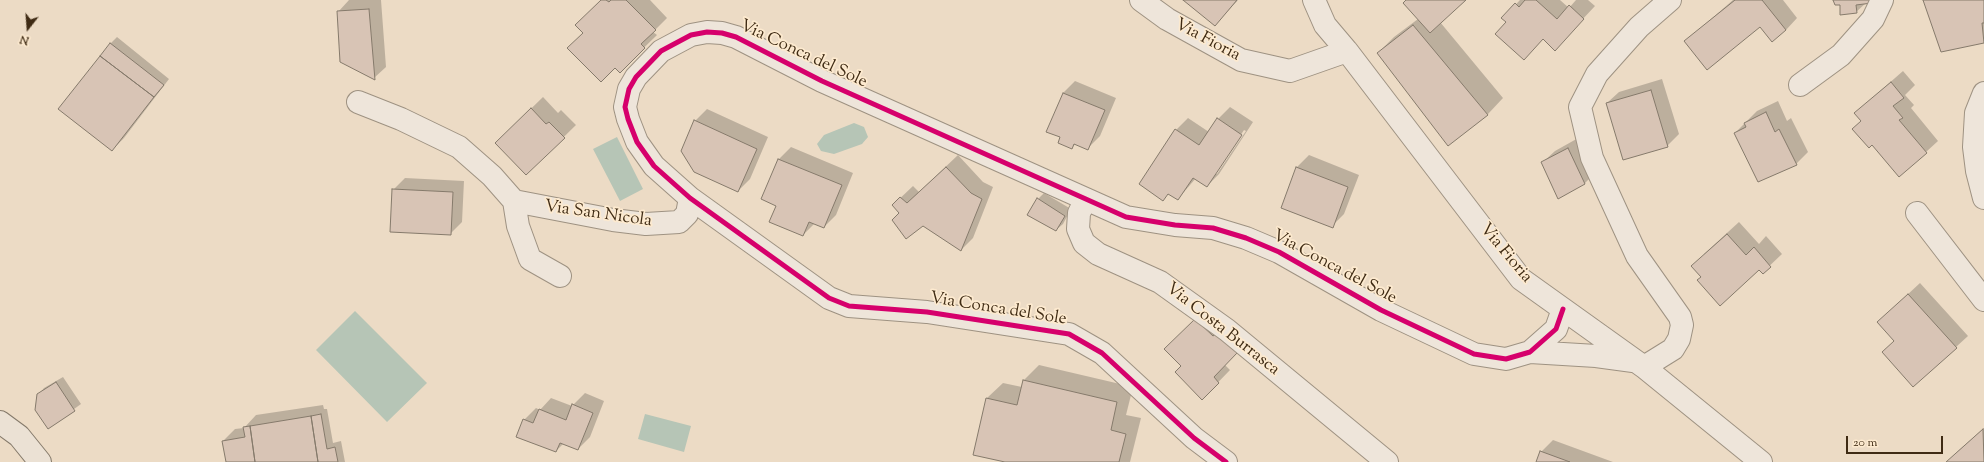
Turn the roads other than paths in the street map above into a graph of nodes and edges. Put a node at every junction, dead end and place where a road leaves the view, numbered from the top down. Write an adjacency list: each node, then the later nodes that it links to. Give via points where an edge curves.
1 (1141, 0): 5 (street, Via Fioria, via 1167,19 1241,60 1290,71)
2 (1314, 0): 5 (street, Via Fioria, via 1325,25)
3 (1670, 0): 18 (street, via 1639,27 1597,74 1580,107 1592,158 1637,256 1680,317 1682,325 1679,339 1673,348)
4 (1882, 0): 6 (street, via 1873,19 1842,55)
5 (1347, 51): 16 (street, Via Fioria, via 1521,279)
6 (1800, 85)
7 (1984, 93): 10 (street, via 1976,113 1974,147)
8 (358, 102): 12 (street, via 459,147 492,176)
9 (690, 198): 11 (street, Via Conca del Sole, via 654,166 637,142 625,107 629,89 636,78 661,51 691,35 707,32 736,37 822,81); 12 (street, Via San Nicola, via 687,214 679,222 646,224); 21 (street, Via Conca del Sole, via 829,298 848,306 926,312 1069,334 1102,353 1194,438)
10 (1984, 198)
11 (1086, 199): 17 (street, Via Conca del Sole, via 1126,217 1175,226 1213,228 1246,238 1279,252 1381,310 1474,354 1506,359); 22 (street, Via Costa Burrasca, via 1079,213 1078,229 1084,243 1098,254 1160,282 1227,330)
12 (514, 201): 14 (street, via 518,226 530,259)
13 (1917, 213): 15 (street)
14 (560, 276)
15 (1984, 300)
16 (1563, 309): 17 (street, Via Conca del Sole, via 1556,330); 18 (street, Via Fioria)
17 (1530, 352): 18 (street, Via Conca del Sole, via 1596,356)
18 (1640, 365): 23 (street, Via Fioria)
19 (0, 422): 20 (main road, via 19,436)
20 (40, 462)
21 (1226, 462)
22 (1387, 462)
23 (1761, 462)

